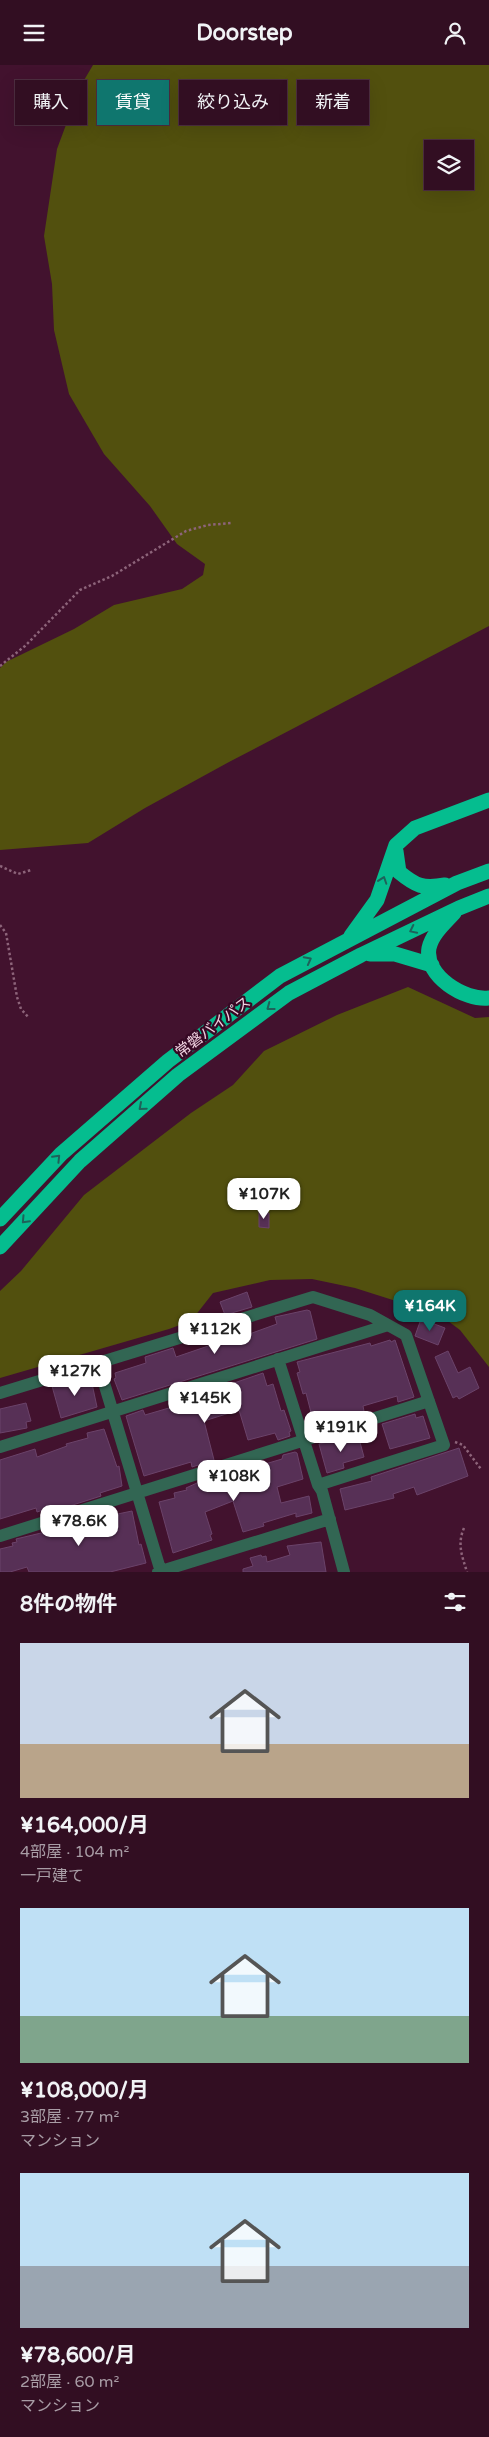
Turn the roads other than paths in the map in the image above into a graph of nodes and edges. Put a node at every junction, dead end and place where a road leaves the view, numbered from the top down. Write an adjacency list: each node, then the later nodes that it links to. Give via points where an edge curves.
1 (489, 800): 2 (highway, via 415,828)
2 (396, 845): 4 (highway, via 399,871 409,880 425,888); 7 (highway, one-way to 2, via 377,900)
3 (489, 871): 4 (highway, 常磐バイパス)
4 (457, 883): 7 (highway, 常磐バイパス)
5 (489, 896): 6 (highway, 常磐バイパス)
6 (459, 908): 8 (highway, 常磐バイパス, one-way to 8); 9 (highway, via 436,934 429,949)
7 (351, 937): 11 (highway, 常磐バイパス, one-way to 7, via 61,1154 168,1061 280,975)
8 (361, 955): 9 (highway, via 395,954); 12 (highway, 常磐バイパス, one-way to 12, via 289,993 178,1075 80,1161)
9 (432, 965): 10 (highway, via 445,983 465,996)
10 (489, 998)
11 (0, 1219)
12 (0, 1247)
13 (388, 1325): 14 (street); 15 (street, via 370,1315 313,1297); 17 (street, via 406,1335)
14 (278, 1359): 18 (street); 19 (street)
15 (98, 1363): 16 (street); 18 (street)
16 (0, 1393)
17 (429, 1401): 19 (street); 21 (street, via 444,1445)
18 (113, 1411): 20 (street); 22 (street)
19 (304, 1440): 21 (street); 22 (street)
20 (0, 1447)
21 (318, 1485): 23 (street)
22 (137, 1493): 24 (street); 25 (street)
23 (330, 1519): 25 (street); 26 (street)
24 (0, 1536)
25 (160, 1572)
26 (344, 1572)

